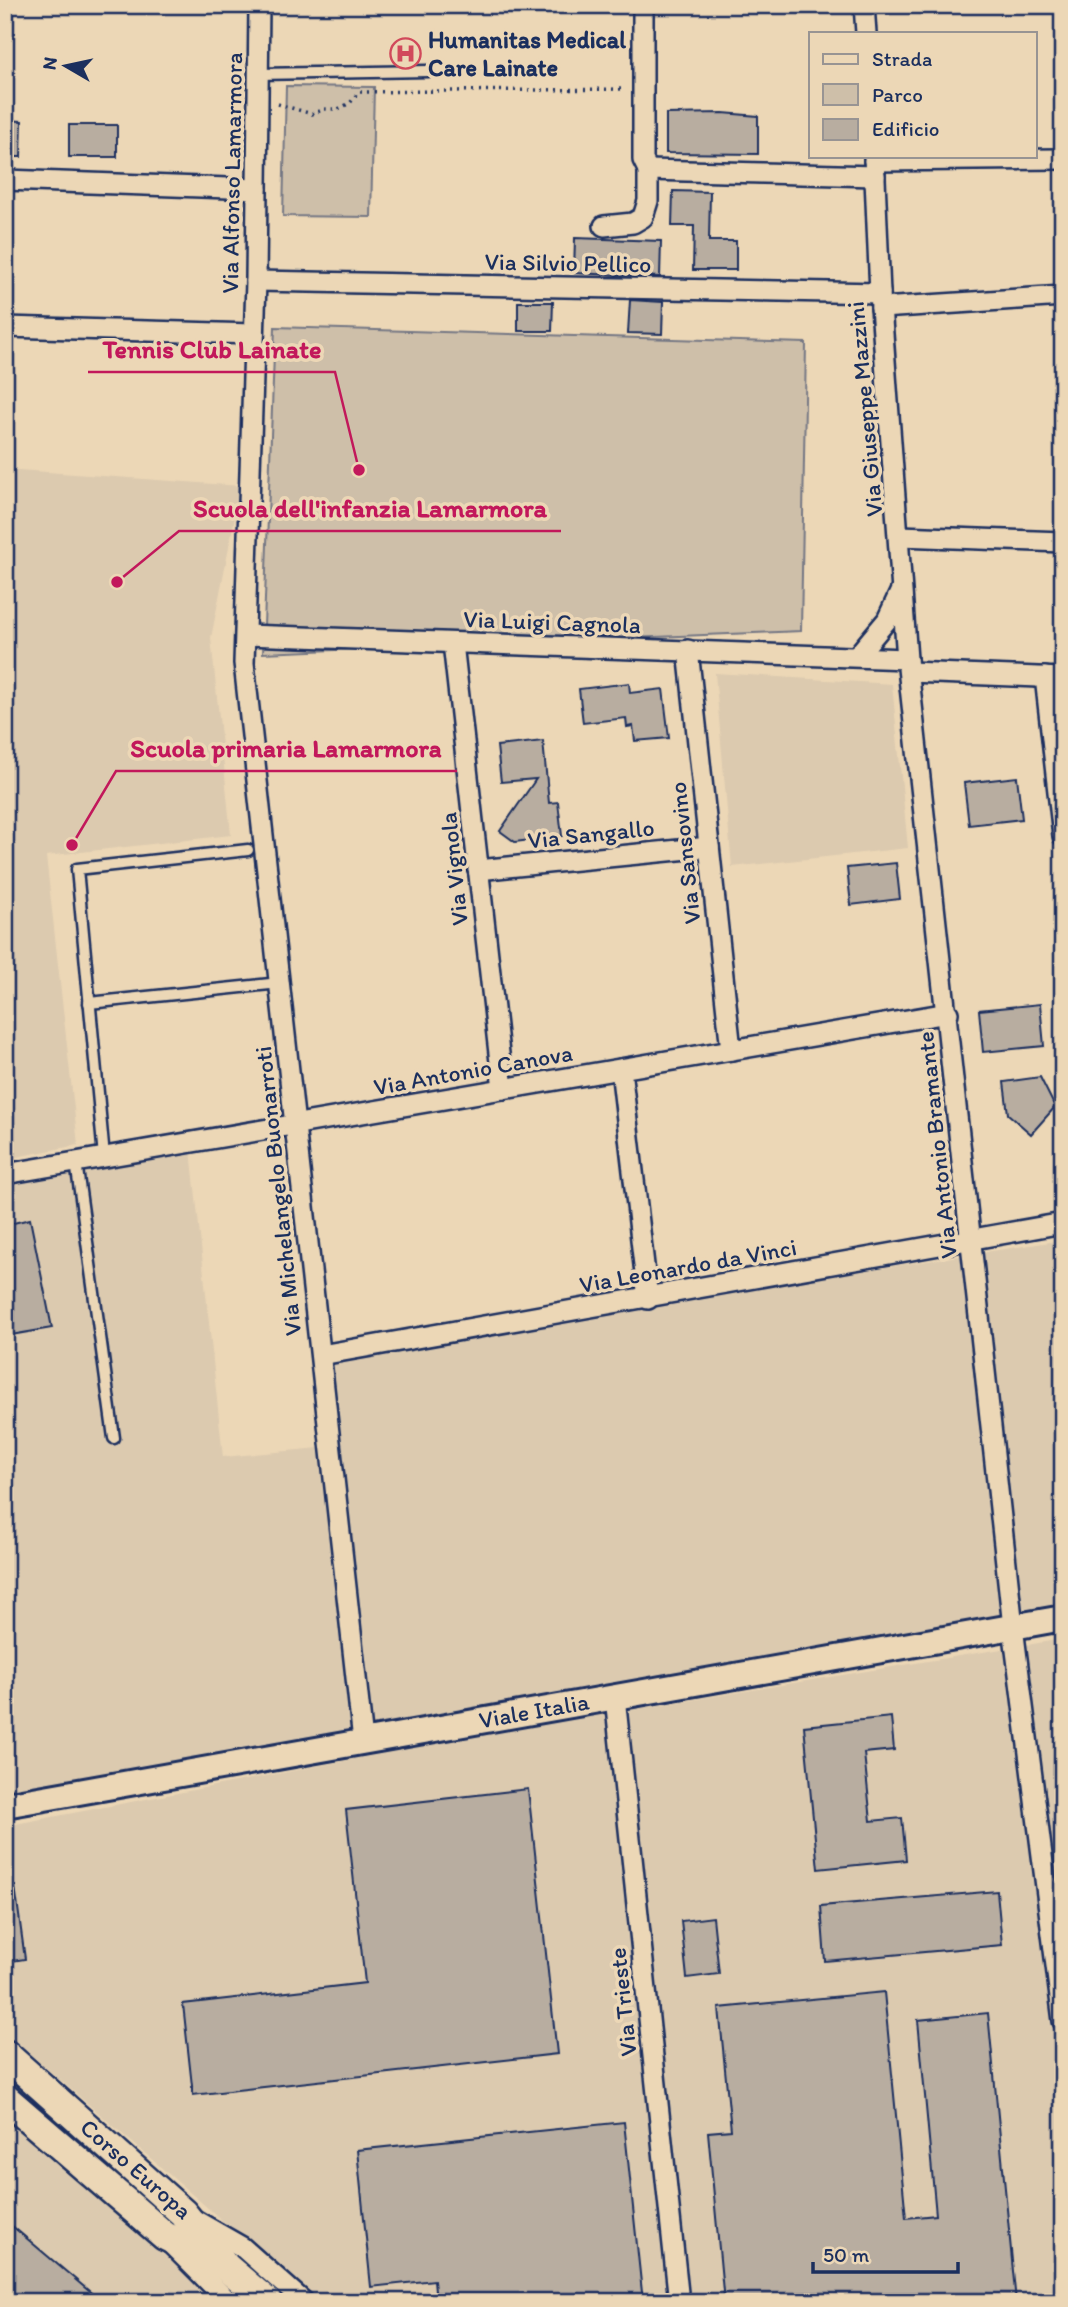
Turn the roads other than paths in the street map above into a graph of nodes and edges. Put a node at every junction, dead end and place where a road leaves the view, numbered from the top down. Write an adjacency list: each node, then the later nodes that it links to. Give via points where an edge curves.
1 (259, 5): 6 (street, Via Alfonso Lamarmora)
2 (643, 5): 9 (street, via 643,160)
3 (864, 5): 4 (street)
4 (866, 32)
5 (428, 71): 6 (lane)
6 (258, 74): 11 (street, Via Alfonso Lamarmora)
7 (1063, 159): 8 (street)
8 (874, 164): 9 (street); 15 (street, Via Giuseppe Mazzini)
9 (648, 170): 12 (street, via 643,217 633,223)
10 (5, 180): 11 (street)
11 (257, 189): 13 (street, Via Alfonso Lamarmora)
12 (604, 226)
13 (256, 281): 15 (street, Via Silvio Pellico); 17 (street, Via Alfonso Lamarmora)
14 (1063, 296): 15 (street, Via Silvio Pellico)
15 (881, 300): 18 (street, Via Giuseppe Mazzini)
16 (5, 327): 17 (street)
17 (254, 334): 21 (street, Via Alfonso Lamarmora)
18 (900, 536): 19 (street); 20 (street, Via Giuseppe Mazzini)
19 (1063, 542)
20 (903, 587): 24 (street, via 887,620); 25 (street, Via Giuseppe Mazzini)
21 (246, 635): 22 (street, Via Luigi Cagnola); 31 (street, Via Michelangelo Buonarroti, via 244,663)
22 (453, 643): 23 (street, Via Luigi Cagnola); 30 (street, Via Vignola)
23 (688, 650): 24 (street, Via Luigi Cagnola); 28 (street, Via Sansovino)
24 (857, 656): 25 (street, Via Luigi Cagnola)
25 (908, 666): 26 (street, Via Luigi Cagnola); 33 (street, Via Antonio Bramante)
26 (1054, 678): 27 (street)
27 (1063, 836)
28 (709, 847): 30 (street, Via Sangallo); 34 (street, Via Sansovino)
29 (248, 850): 32 (lane, via 77,869)
30 (478, 870): 36 (street, Via Vignola)
31 (281, 983): 32 (lane); 37 (street, Via Michelangelo Buonarroti)
32 (89, 1003): 38 (lane)
33 (948, 1013): 34 (street, Via Antonio Canova); 42 (street, Via Antonio Bramante)
34 (731, 1050): 35 (street, Via Antonio Canova)
35 (621, 1069): 36 (street, Via Antonio Canova); 43 (street)
36 (503, 1089): 37 (street, Via Antonio Canova)
37 (296, 1125): 38 (street, Via Antonio Canova); 44 (street, Via Michelangelo Buonarroti)
38 (104, 1157): 39 (street, Via Antonio Canova)
39 (76, 1162): 40 (street, Via Antonio Canova); 45 (lane)
40 (5, 1174)
41 (1063, 1223): 42 (street, Via Leonardo da Vinci)
42 (971, 1239): 43 (street, Via Leonardo da Vinci); 47 (street, Via Antonio Bramante)
43 (648, 1299): 44 (street, Via Leonardo da Vinci)
44 (321, 1355): 49 (street, Via Michelangelo Buonarroti)
45 (114, 1438)
46 (1063, 1618): 47 (street, Viale Italia)
47 (1013, 1627): 48 (street, Viale Italia); 51 (street, Via Antonio Bramante)
48 (615, 1697): 49 (street, Viale Italia); 60 (street, Via Trieste)
49 (363, 1741): 50 (street, Viale Italia)
50 (5, 1805)
51 (1063, 2021)
52 (5, 2054): 54 (main road, Corso Europa)
53 (5, 2098): 55 (main road, Corso Europa)
54 (183, 2213): 56 (main road); 59 (street, Corso Europa, via 242,2247)
55 (164, 2236): 56 (main road); 57 (street, Corso Europa)
56 (226, 2267): 58 (main road)
57 (229, 2302)
58 (267, 2302)
59 (304, 2302)
60 (678, 2302)

